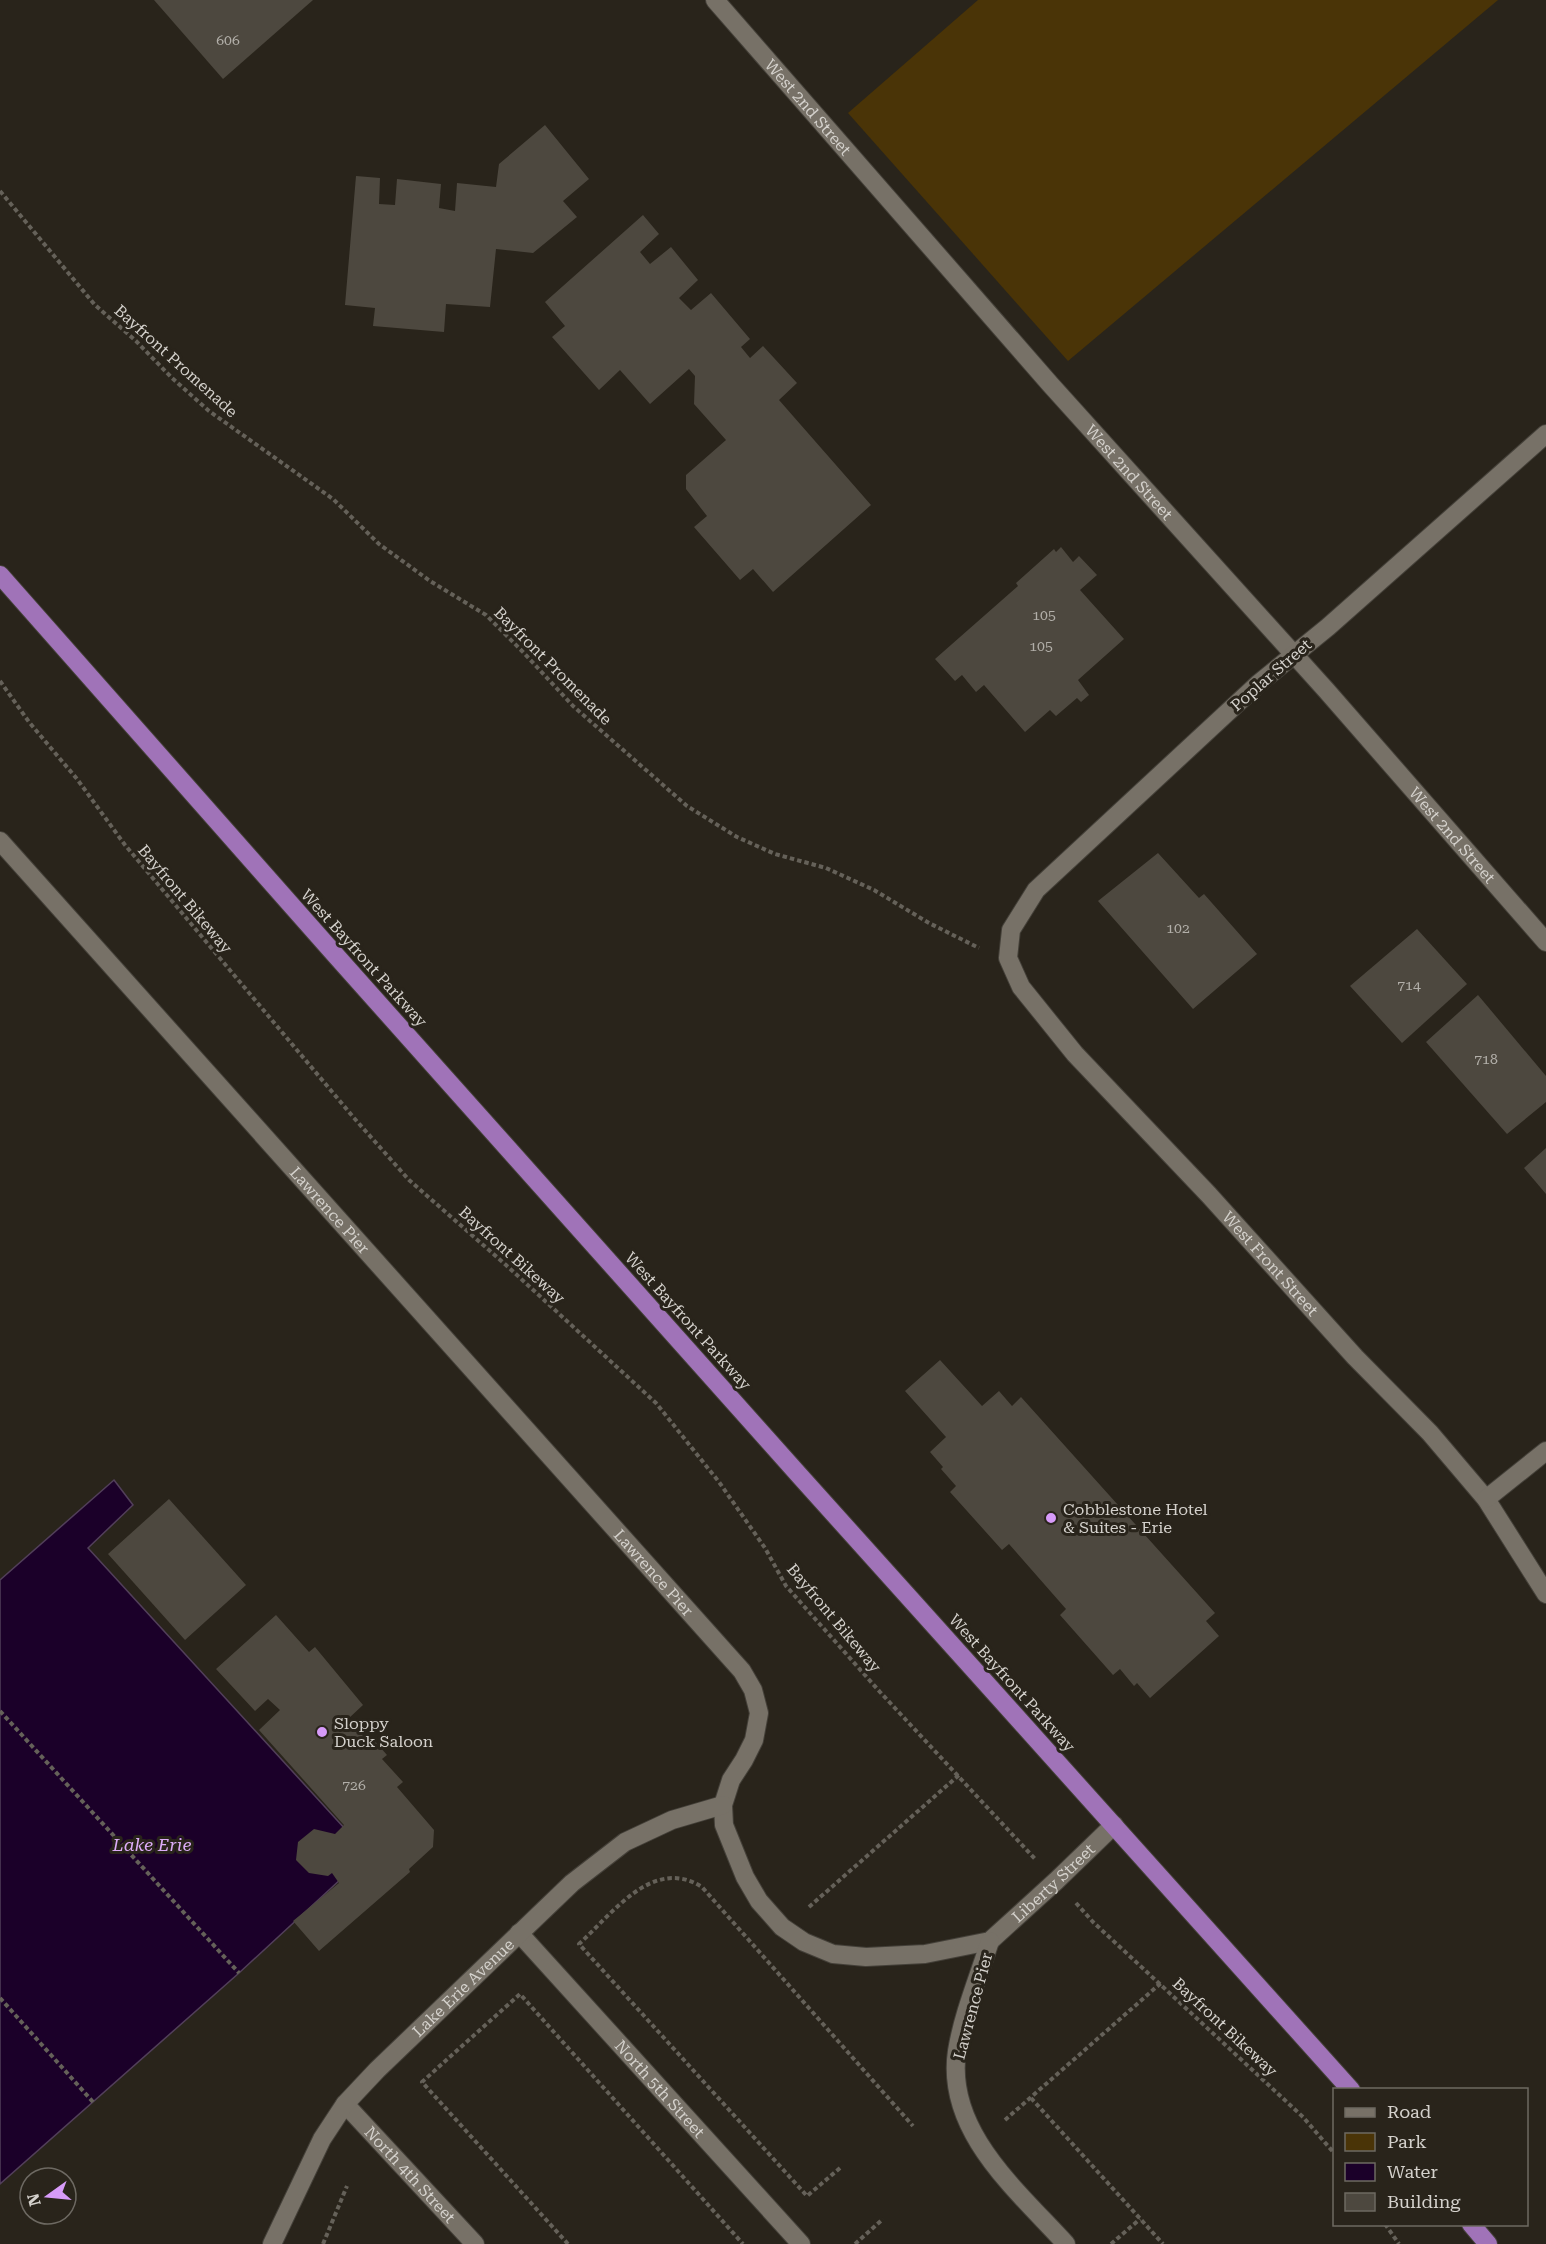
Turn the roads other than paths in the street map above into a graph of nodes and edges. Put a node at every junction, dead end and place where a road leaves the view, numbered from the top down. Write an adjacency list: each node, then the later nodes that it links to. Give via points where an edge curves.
1 (715, 0): 4 (street, West 2nd Street, via 1050,384)
2 (1546, 434): 4 (street, Poplar Street)
3 (0, 575): 12 (highway, West Bayfront Parkway, via 797,1474)
4 (1293, 654): 6 (street, West 2nd Street); 7 (street, Poplar Street, via 1036,890 1011,930)
5 (0, 842): 11 (street, Lawrence Pier, via 742,1671 753,1690 759,1713 754,1740 730,1780)
6 (1546, 942)
7 (1008, 958): 9 (street, West Front Street, via 1021,987 1075,1054 1430,1433)
8 (1546, 1451): 9 (street)
9 (1486, 1499): 10 (street, West Front Street)
10 (1546, 1594)
11 (723, 1805): 13 (street, Lake Erie Avenue, via 672,1820 625,1842); 14 (street, Lawrence Pier, via 731,1848 745,1877 782,1926 804,1942 833,1954 866,1957 926,1954)
12 (1114, 1825): 14 (street, Liberty Street); 15 (highway, West Bayfront Parkway)
13 (519, 1933): 16 (street, Lake Erie Avenue); 20 (street, North 5th Street)
14 (990, 1941): 21 (street, Lawrence Pier, via 957,2051 959,2099 982,2151)
15 (1349, 2088)
16 (345, 2104): 18 (street, Lake Erie Avenue, via 322,2139); 19 (street, North 4th Street)
17 (1473, 2226): 22 (highway)
18 (272, 2244)
19 (475, 2244)
20 (801, 2244)
21 (1065, 2244)
22 (1488, 2244)

